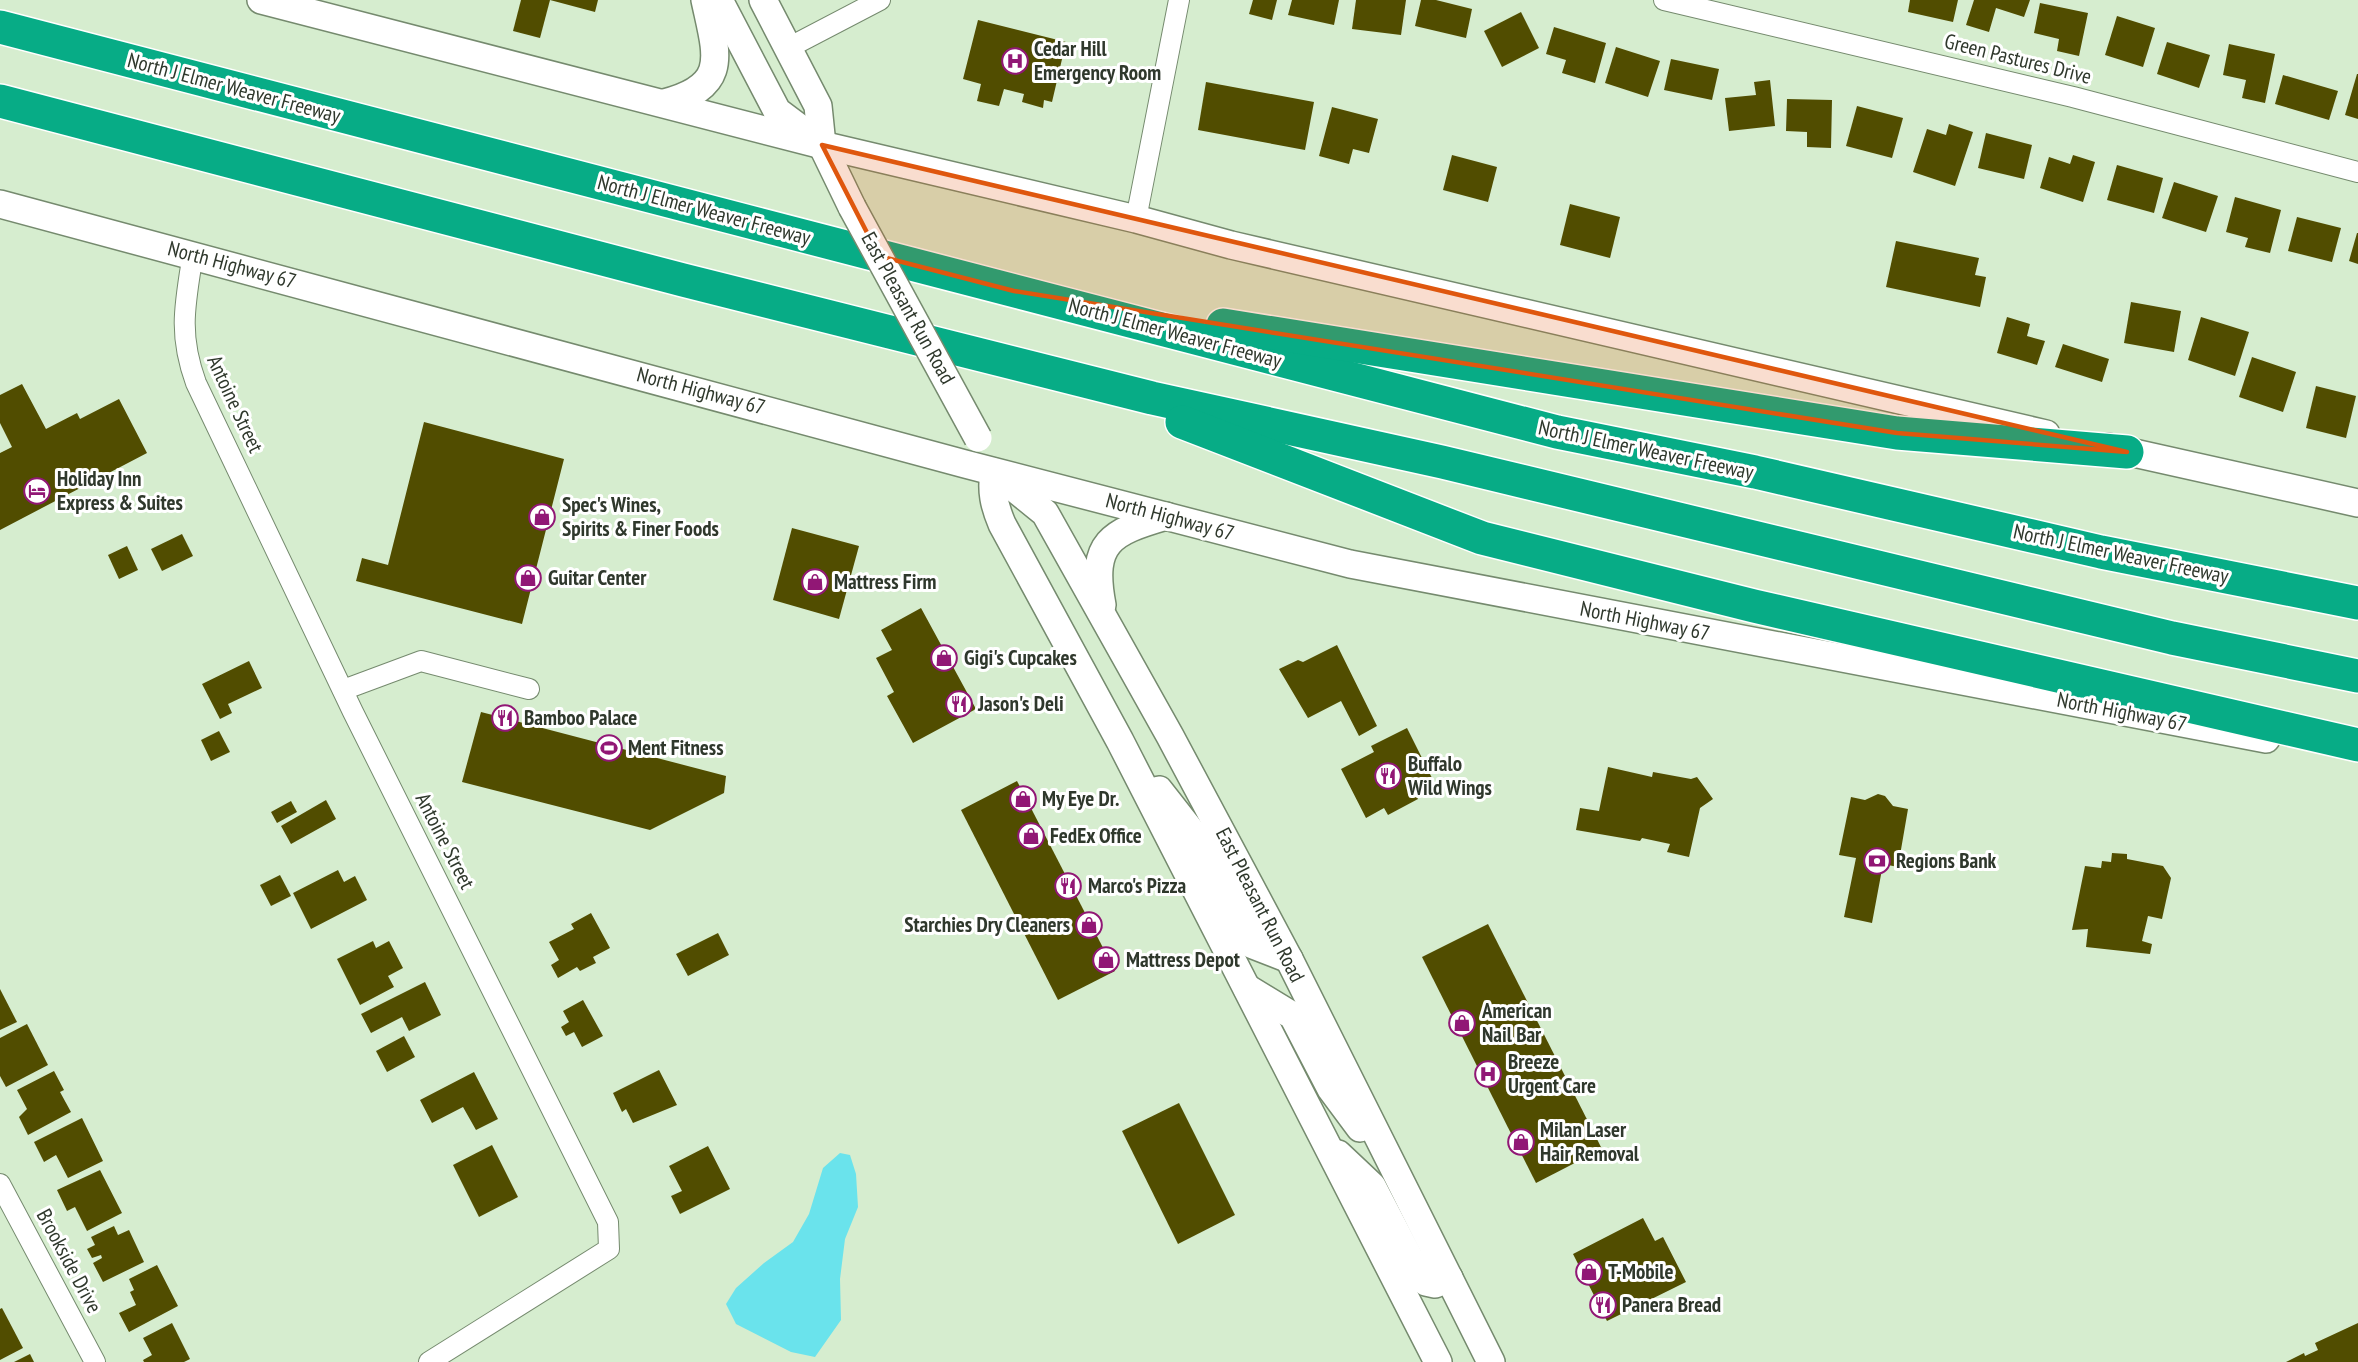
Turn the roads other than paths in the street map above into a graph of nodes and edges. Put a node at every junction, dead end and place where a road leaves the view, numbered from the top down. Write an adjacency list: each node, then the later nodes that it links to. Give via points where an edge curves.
1 (261, 0): 11 (main road)
2 (705, 0): 11 (main road, via 716,57 708,83 690,96)
3 (718, 0): 12 (main road, East Pleasant Run Road, via 777,111)
4 (763, 0): 9 (main road, East Pleasant Run Road)
5 (880, 0): 9 (street)
6 (1179, 0): 15 (street)
7 (1664, 0): 13 (street, Green Pastures Drive, via 2062,94)
8 (0, 27): 17 (highway, North J Elmer Weaver Freeway)
9 (788, 48): 12 (main road, East Pleasant Run Road, via 818,106)
10 (0, 100): 18 (highway)
11 (664, 103): 12 (main road)
12 (822, 145): 15 (main road); 20 (main road, East Pleasant Run Road, bridge)
13 (2358, 172)
14 (0, 204): 16 (main road, North Highway 67)
15 (1136, 219): 19 (main road, via 1231,245)
16 (193, 254): 20 (main road, North Highway 67); 26 (street, Antoine Street, via 183,311 186,354 201,393)
17 (1014, 291): 19 (highway, via 1898,433); 23 (highway, North J Elmer Weaver Freeway, via 1557,432 1755,472 2101,552)
18 (1048, 372): 25 (highway, via 1442,462 2172,638); 29 (highway, via 1482,538 1765,609)
19 (2127, 452): 21 (main road)
20 (994, 472): 22 (main road, North Highway 67); 24 (main road, East Pleasant Run Road, via 1045,513); 28 (main road, East Pleasant Run Road, via 991,488 1002,524)
21 (2358, 503)
22 (1166, 516): 24 (main road, via 1115,534 1101,555 1097,578); 30 (main road, North Highway 67, via 1350,564)
23 (2358, 603)
24 (1104, 618): 31 (main road, East Pleasant Run Road)
25 (2358, 676)
26 (344, 690): 27 (street, via 422,661); 38 (street, Antoine Street, via 608,1222 610,1233 609,1249)
27 (529, 690)
28 (1120, 741): 31 (main road, via 1199,841 1253,945); 32 (main road, East Pleasant Run Road)
29 (2358, 745)
30 (2358, 756)
31 (1289, 959): 35 (main road, East Pleasant Run Road)
32 (1247, 988): 33 (main road, East Pleasant Run Road); 35 (main road, via 1293,1016 1331,1089)
33 (1326, 1143): 36 (main road, via 1372,1186 1426,1282 1435,1284); 39 (main road, East Pleasant Run Road)
34 (0, 1184): 37 (street, Brookside Drive)
35 (1406, 1192): 36 (main road, East Pleasant Run Road)
36 (1449, 1278): 40 (main road, East Pleasant Run Road)
37 (95, 1362)
38 (429, 1362)
39 (1438, 1362)
40 (1491, 1362)

